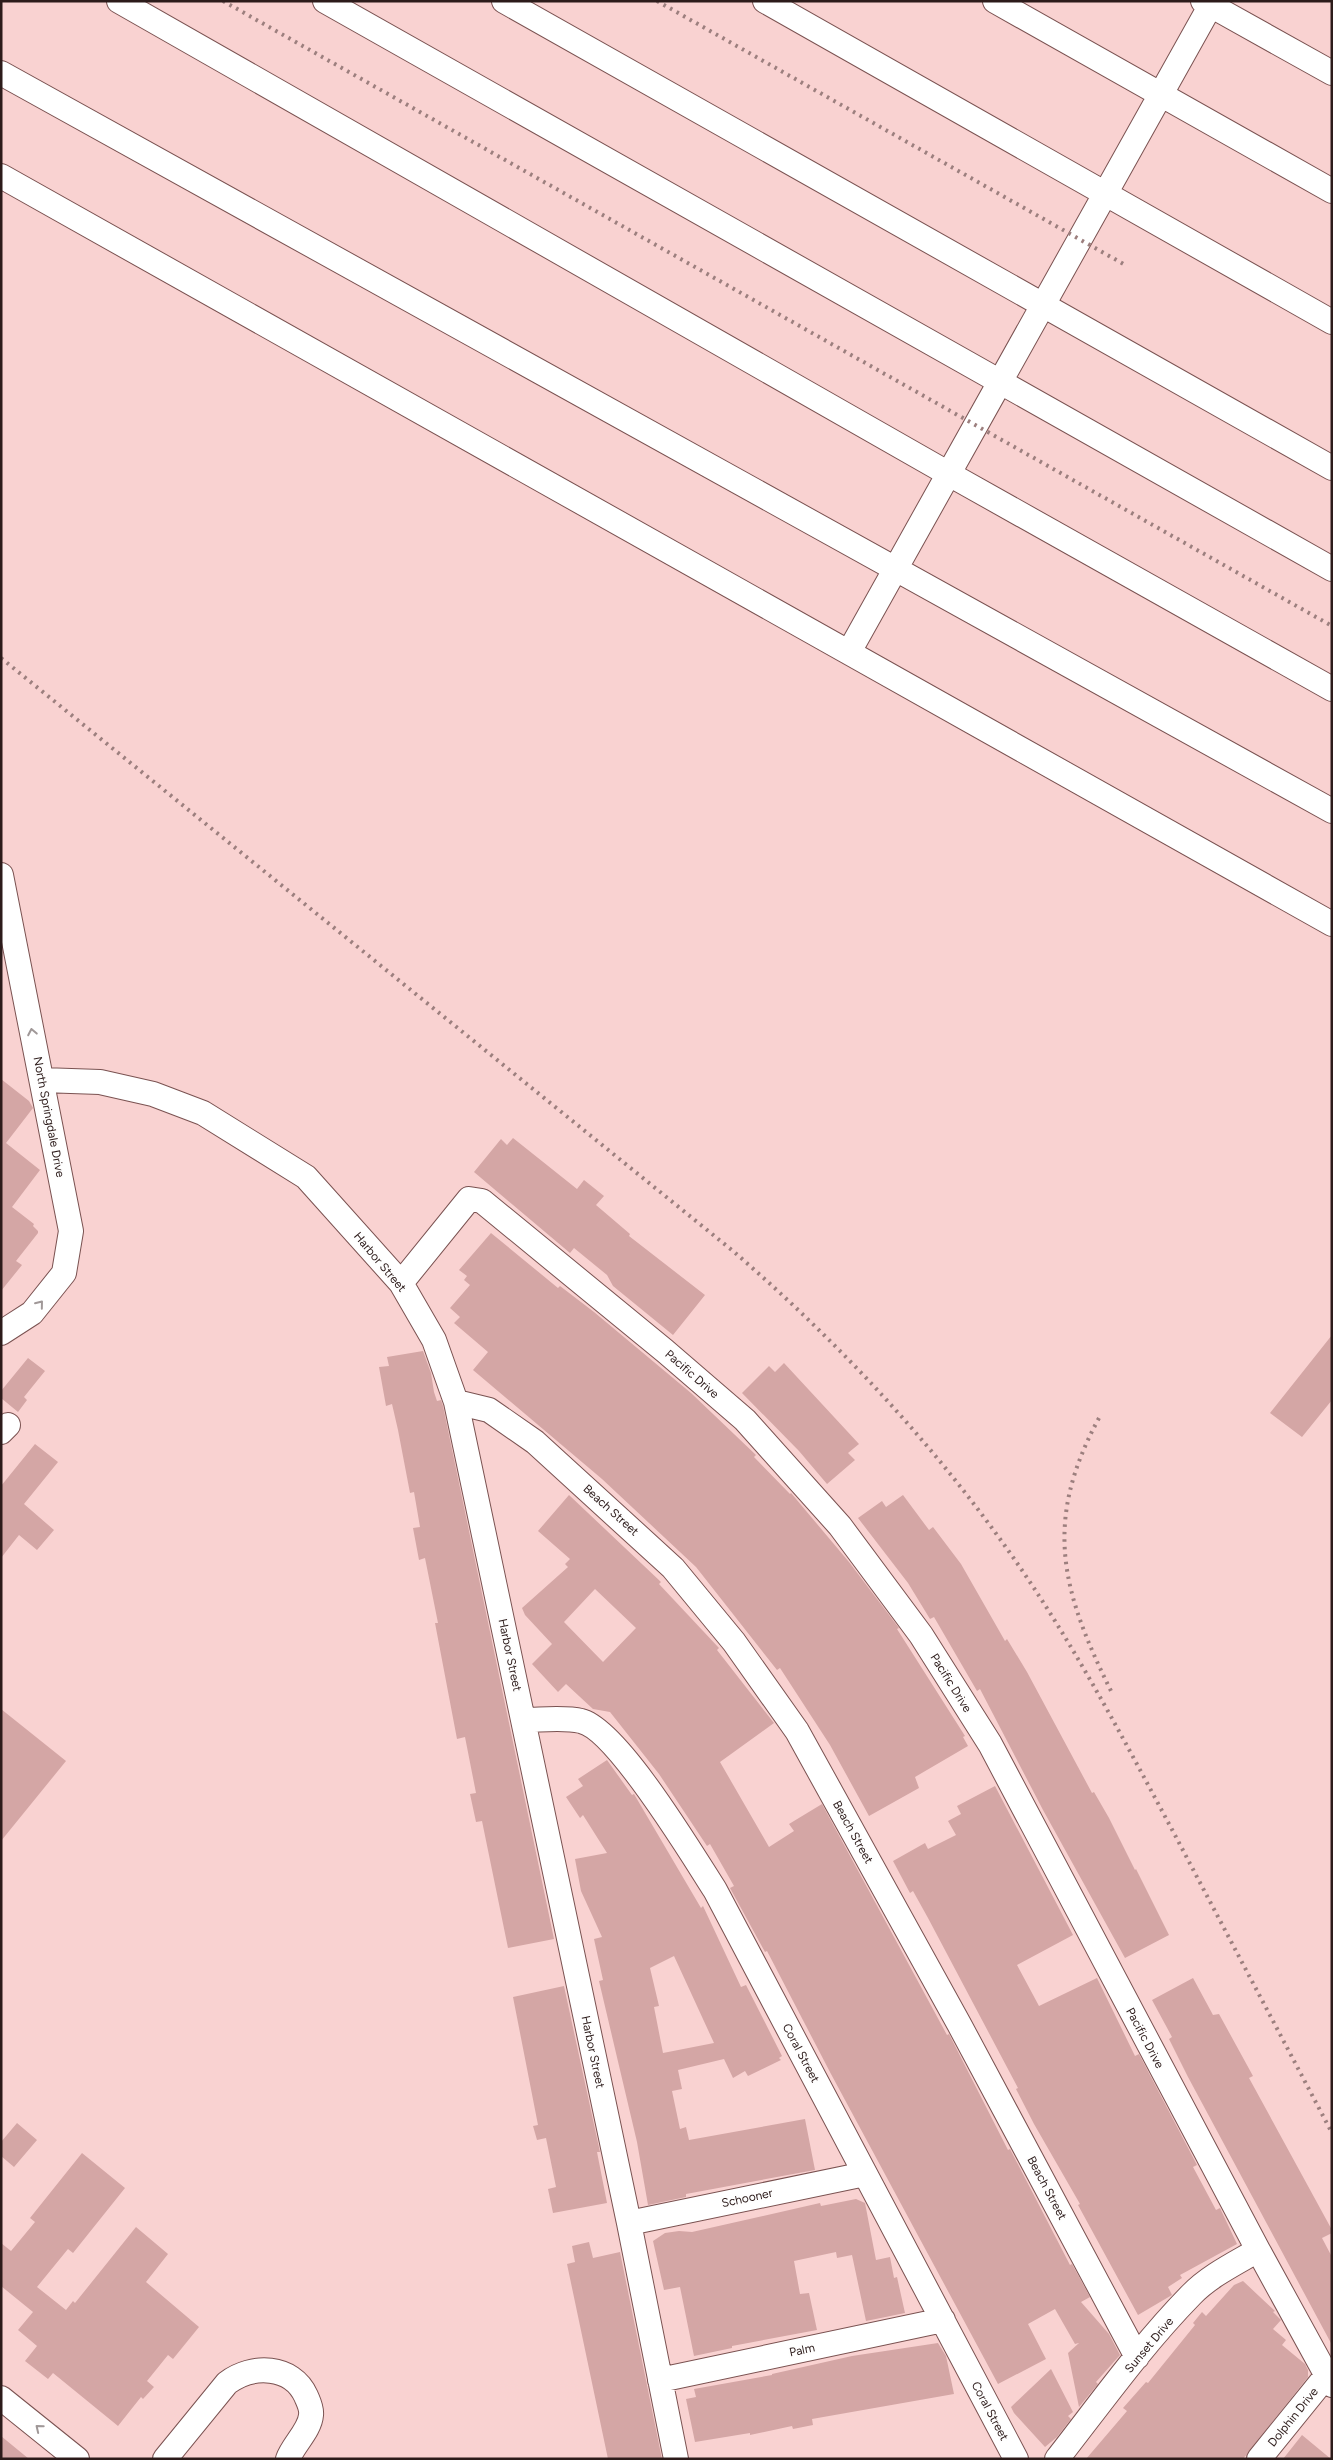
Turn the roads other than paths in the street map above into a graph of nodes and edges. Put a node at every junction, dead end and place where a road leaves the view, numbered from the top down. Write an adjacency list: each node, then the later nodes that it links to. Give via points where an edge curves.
1 (119, 1): 17 (street)
2 (325, 1): 15 (street)
3 (504, 1): 13 (street)
4 (765, 1): 12 (street)
5 (994, 1): 9 (street)
6 (1209, 3): 8 (street); 9 (street)
7 (1, 74): 18 (street)
8 (1332, 74)
9 (1160, 95): 11 (street); 12 (street)
10 (1, 176): 20 (street)
11 (1332, 191)
12 (1105, 194): 13 (street); 14 (street)
13 (1043, 306): 15 (street); 16 (street)
14 (1332, 322)
15 (1001, 383): 17 (street); 19 (street)
16 (1332, 468)
17 (949, 474): 18 (street); 21 (street)
18 (895, 569): 20 (street); 22 (street)
19 (1332, 569)
20 (849, 652): 24 (street)
21 (1332, 689)
22 (1332, 811)
23 (1, 875): 25 (street, North Springdale Drive, one-way to 23)
24 (1332, 924)
25 (42, 1080): 26 (street, Harbor Street, via 100,1082 153,1094 203,1113 306,1177); 27 (street, North Springdale Drive, one-way to 25, via 32,1313 64,1273 71,1231)
26 (401, 1284): 28 (street, Harbor Street, via 434,1340); 32 (street, Pacific Drive, via 469,1199 482,1201 744,1420 840,1526 921,1635 990,1744)
27 (1, 1333)
28 (456, 1402): 29 (street, Harbor Street); 34 (street, Beach Street, via 489,1410 535,1442 673,1568 734,1642 797,1731 959,2024)
29 (524, 1720): 30 (street, Coral Street, via 582,1721 606,1737 668,1814 715,1890); 31 (street, Harbor Street)
30 (865, 2174): 31 (street, Schooner); 33 (street, Coral Street)
31 (629, 2223): 35 (street, Harbor Street)
32 (1258, 2250): 34 (street, Sunset Drive, via 1192,2294); 36 (street, Pacific Drive)
33 (943, 2320): 35 (street, Palm); 42 (street, Coral Street)
34 (1137, 2357): 43 (street, Sunset Drive)
35 (660, 2380): 41 (street, Harbor Street)
36 (1329, 2380): 44 (street, Dolphin Drive)
37 (1, 2398): 38 (street, one-way to 37)
38 (77, 2459)
39 (165, 2459): 40 (street, via 227,2383 237,2375 256,2370 277,2371 293,2378 303,2388 309,2403 309,2421)
40 (288, 2459)
41 (676, 2459)
42 (1016, 2459)
43 (1057, 2459)
44 (1259, 2459)

